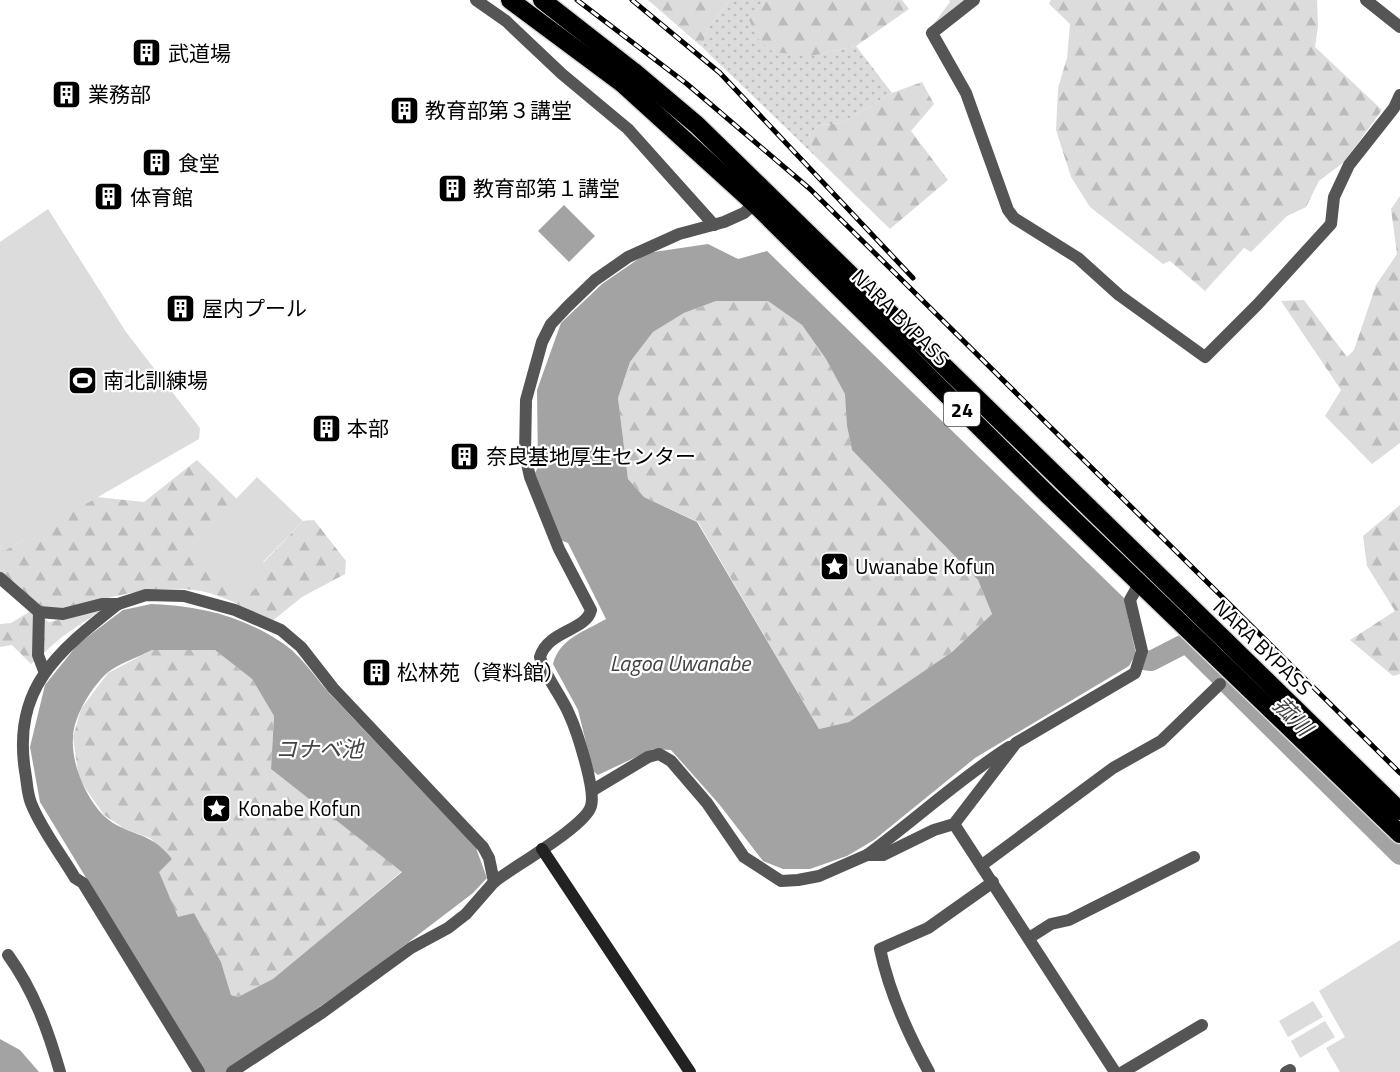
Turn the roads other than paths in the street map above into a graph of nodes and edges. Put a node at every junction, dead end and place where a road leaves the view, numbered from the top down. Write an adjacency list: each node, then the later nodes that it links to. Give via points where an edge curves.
1 (476, 0): 8 (street)
2 (510, 0): 6 (highway, NARA BYPASS / 24)
3 (542, 0): 10 (highway, NARA BYPASS / 24, via 679,110)
4 (974, 0): 9 (street, via 932,33 966,93 1008,210 1014,218 1078,258 1119,294 1205,357 1331,224 1334,197 1349,165)
5 (1366, 0): 7 (street)
6 (530, 14): 8 (street); 10 (highway, NARA BYPASS / 24, via 623,84)
7 (1400, 27)
8 (518, 32): 11 (street, via 628,129)
9 (1400, 95)
10 (761, 198): 11 (street, via 744,213); 12 (highway, NARA BYPASS / 24, via 1039,487); 20 (highway, NARA BYPASS / 24)
11 (714, 225): 19 (street, via 679,234 628,257 589,286 551,324 526,400 525,455 530,477 563,557 591,610 587,619 548,642 540,657 570,716)
12 (1140, 582): 18 (street, via 1130,600 1142,651 1135,673); 22 (highway, NARA BYPASS / 24)
13 (2, 583): 15 (street)
14 (118, 604): 15 (street, via 63,614); 16 (street, via 61,651); 27 (street, via 146,595 184,596 235,610 281,630 301,647 333,688 483,847)
15 (39, 612): 16 (street, via 38,655)
16 (44, 671): 33 (street, via 27,714 22,749 30,802)
17 (1220, 684): 26 (street, via 1161,741 1113,768)
18 (1016, 743): 21 (street); 24 (street, via 978,767)
19 (593, 790): 23 (street, via 591,808); 24 (street, via 659,754 671,761 707,802 744,857 771,877 781,881 819,876)
20 (1400, 812)
21 (954, 824): 24 (street, via 884,855); 26 (street)
22 (1400, 834)
23 (542, 849): 27 (street); 35 (street)
24 (867, 855)
25 (1194, 857): 29 (street)
26 (982, 865): 28 (street)
27 (494, 882): 34 (street, via 448,928 411,948)
28 (993, 882): 29 (street); 36 (street, via 928,928 880,949 912,1043)
29 (1029, 938): 37 (street)
30 (8, 955): 32 (street, via 35,999)
31 (1202, 1025): 38 (street)
32 (60, 1072)
33 (199, 1072)
34 (232, 1072)
35 (690, 1072)
36 (929, 1072)
37 (1115, 1072)
38 (1123, 1072)

